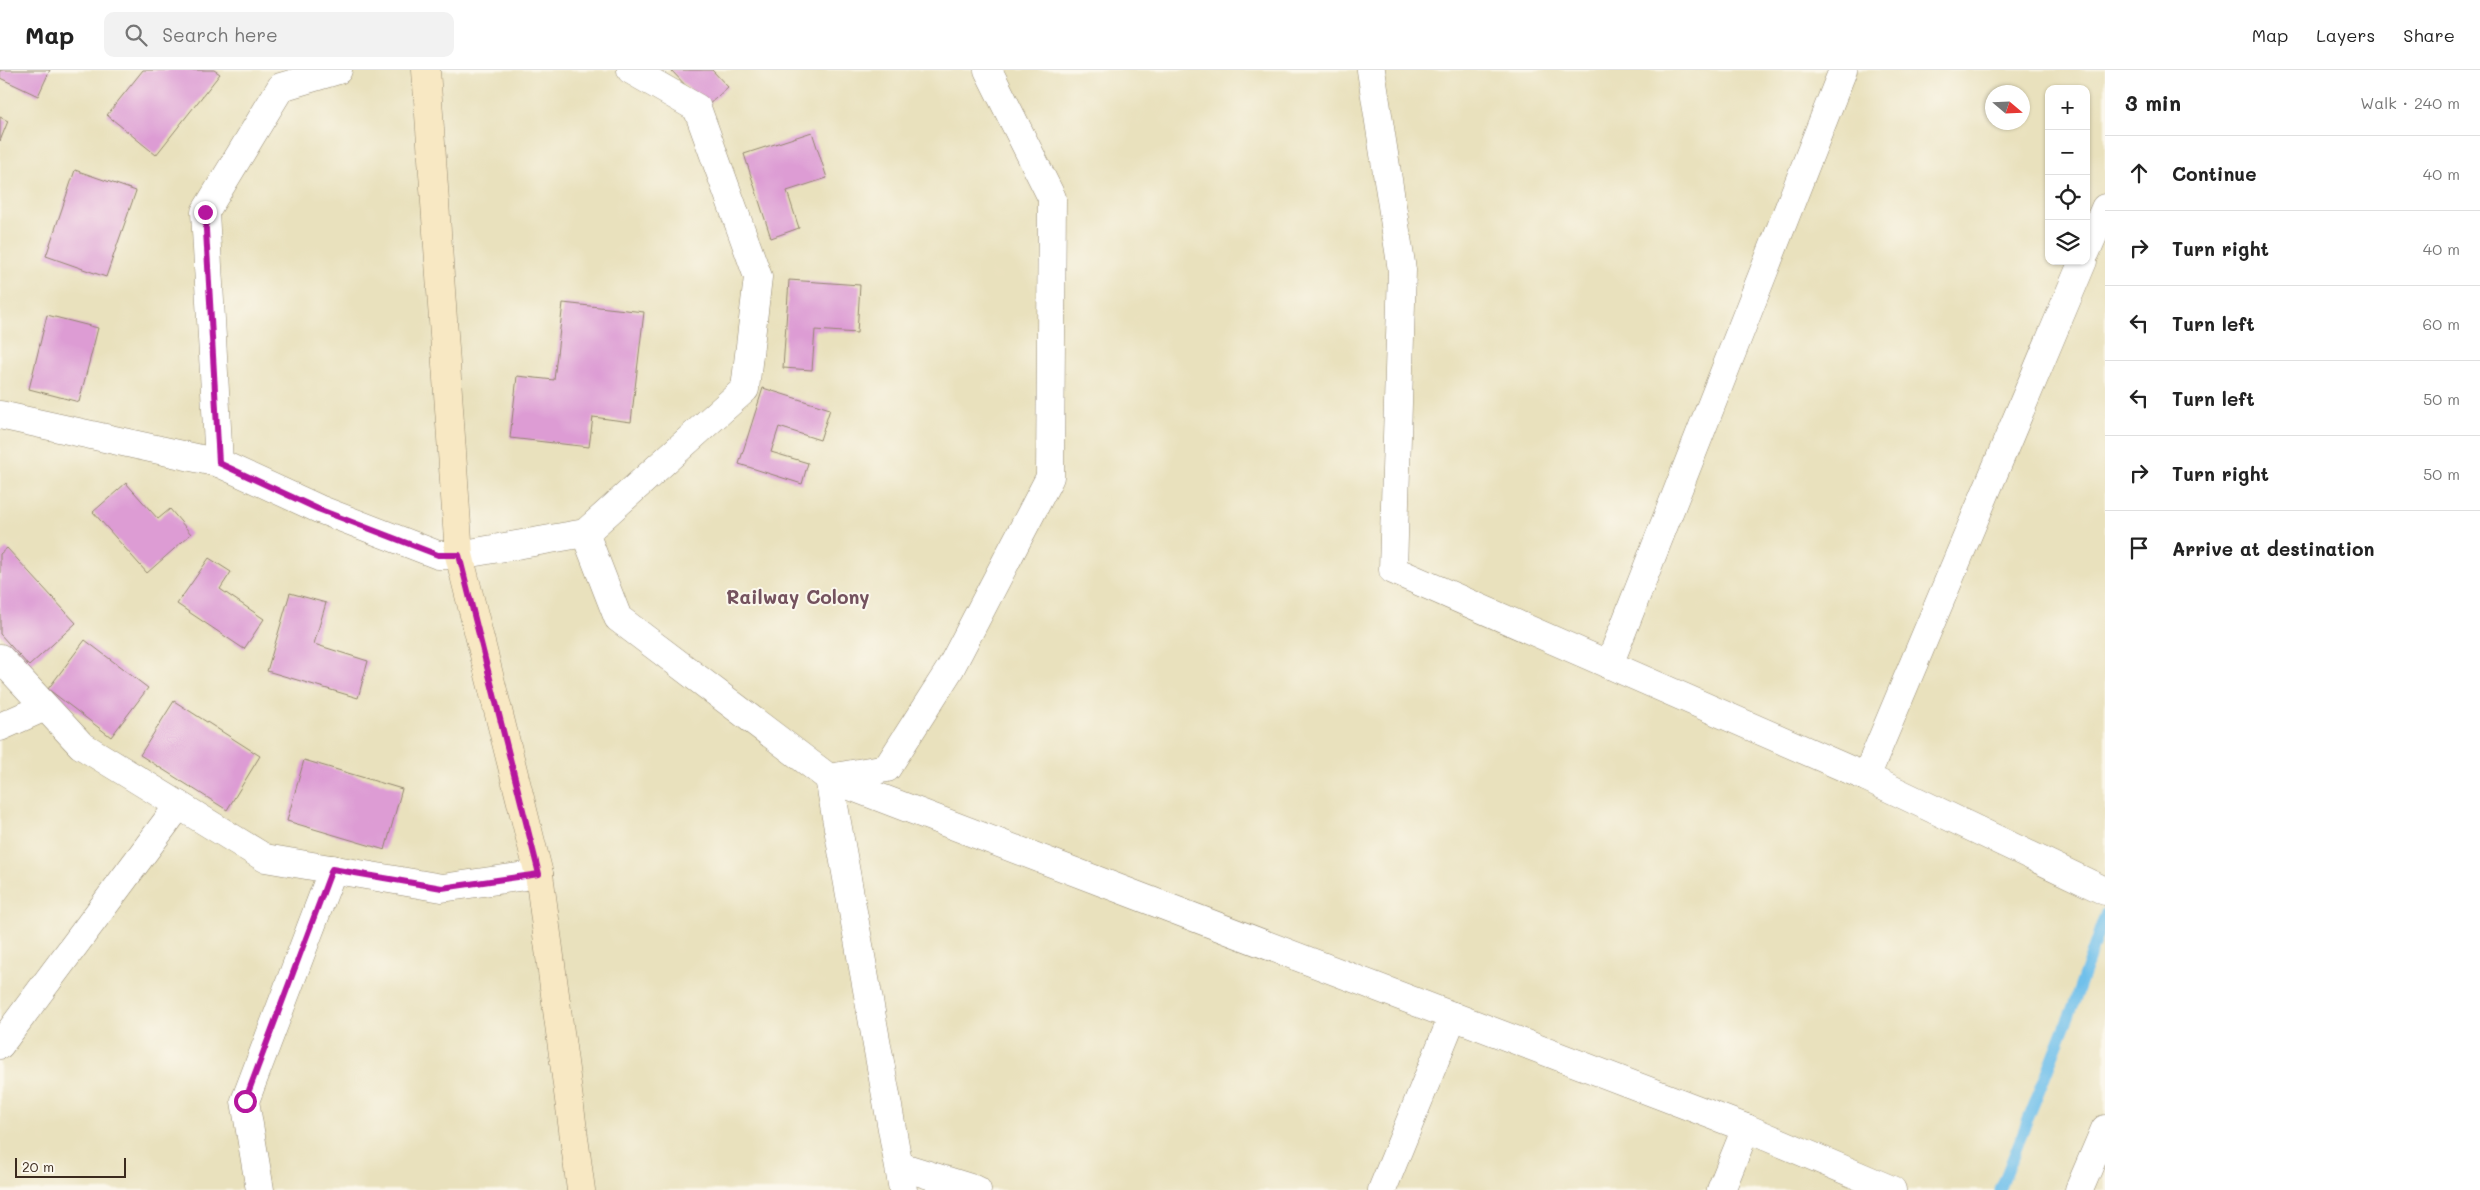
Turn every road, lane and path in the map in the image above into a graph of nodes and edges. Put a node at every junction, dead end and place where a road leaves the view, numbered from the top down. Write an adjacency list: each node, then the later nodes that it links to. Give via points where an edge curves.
1 (338, 70): 11 (street, via 281,87 205,212)
2 (426, 70): 13 (street)
3 (631, 70): 12 (street, via 697,108 758,278 745,390)
4 (988, 70): 20 (street, via 1052,198 1050,477 950,669 887,768)
5 (1371, 70): 15 (street, via 1402,270 1393,570)
6 (1843, 70): 15 (street)
7 (2105, 208): 8 (street)
8 (2090, 243)
9 (2081, 265): 19 (street)
10 (0, 415): 11 (street)
11 (219, 463): 13 (street, via 337,516 438,555)
12 (585, 533): 13 (street); 20 (street, via 618,618)
13 (459, 555): 23 (street)
14 (0, 658): 16 (street)
15 (1609, 665): 19 (street)
16 (45, 707): 17 (street); 18 (street); 21 (street, via 80,745)
17 (0, 713)
18 (0, 727)
19 (1866, 777): 24 (street)
20 (829, 778): 25 (street); 29 (street)
21 (179, 805): 22 (street, via 265,858); 26 (street)
22 (332, 869): 23 (street, via 442,888); 30 (street, via 245,1101)
23 (539, 874): 31 (street)
24 (2105, 891)
25 (1453, 1016): 27 (street); 33 (street)
26 (0, 1045)
27 (1746, 1128): 34 (street); 35 (street)
28 (2105, 1129): 36 (street)
29 (901, 1178): 32 (street)
30 (260, 1190)
31 (581, 1190)
32 (977, 1190)
33 (1382, 1190)
34 (1721, 1190)
35 (1892, 1190)
36 (2080, 1190)

